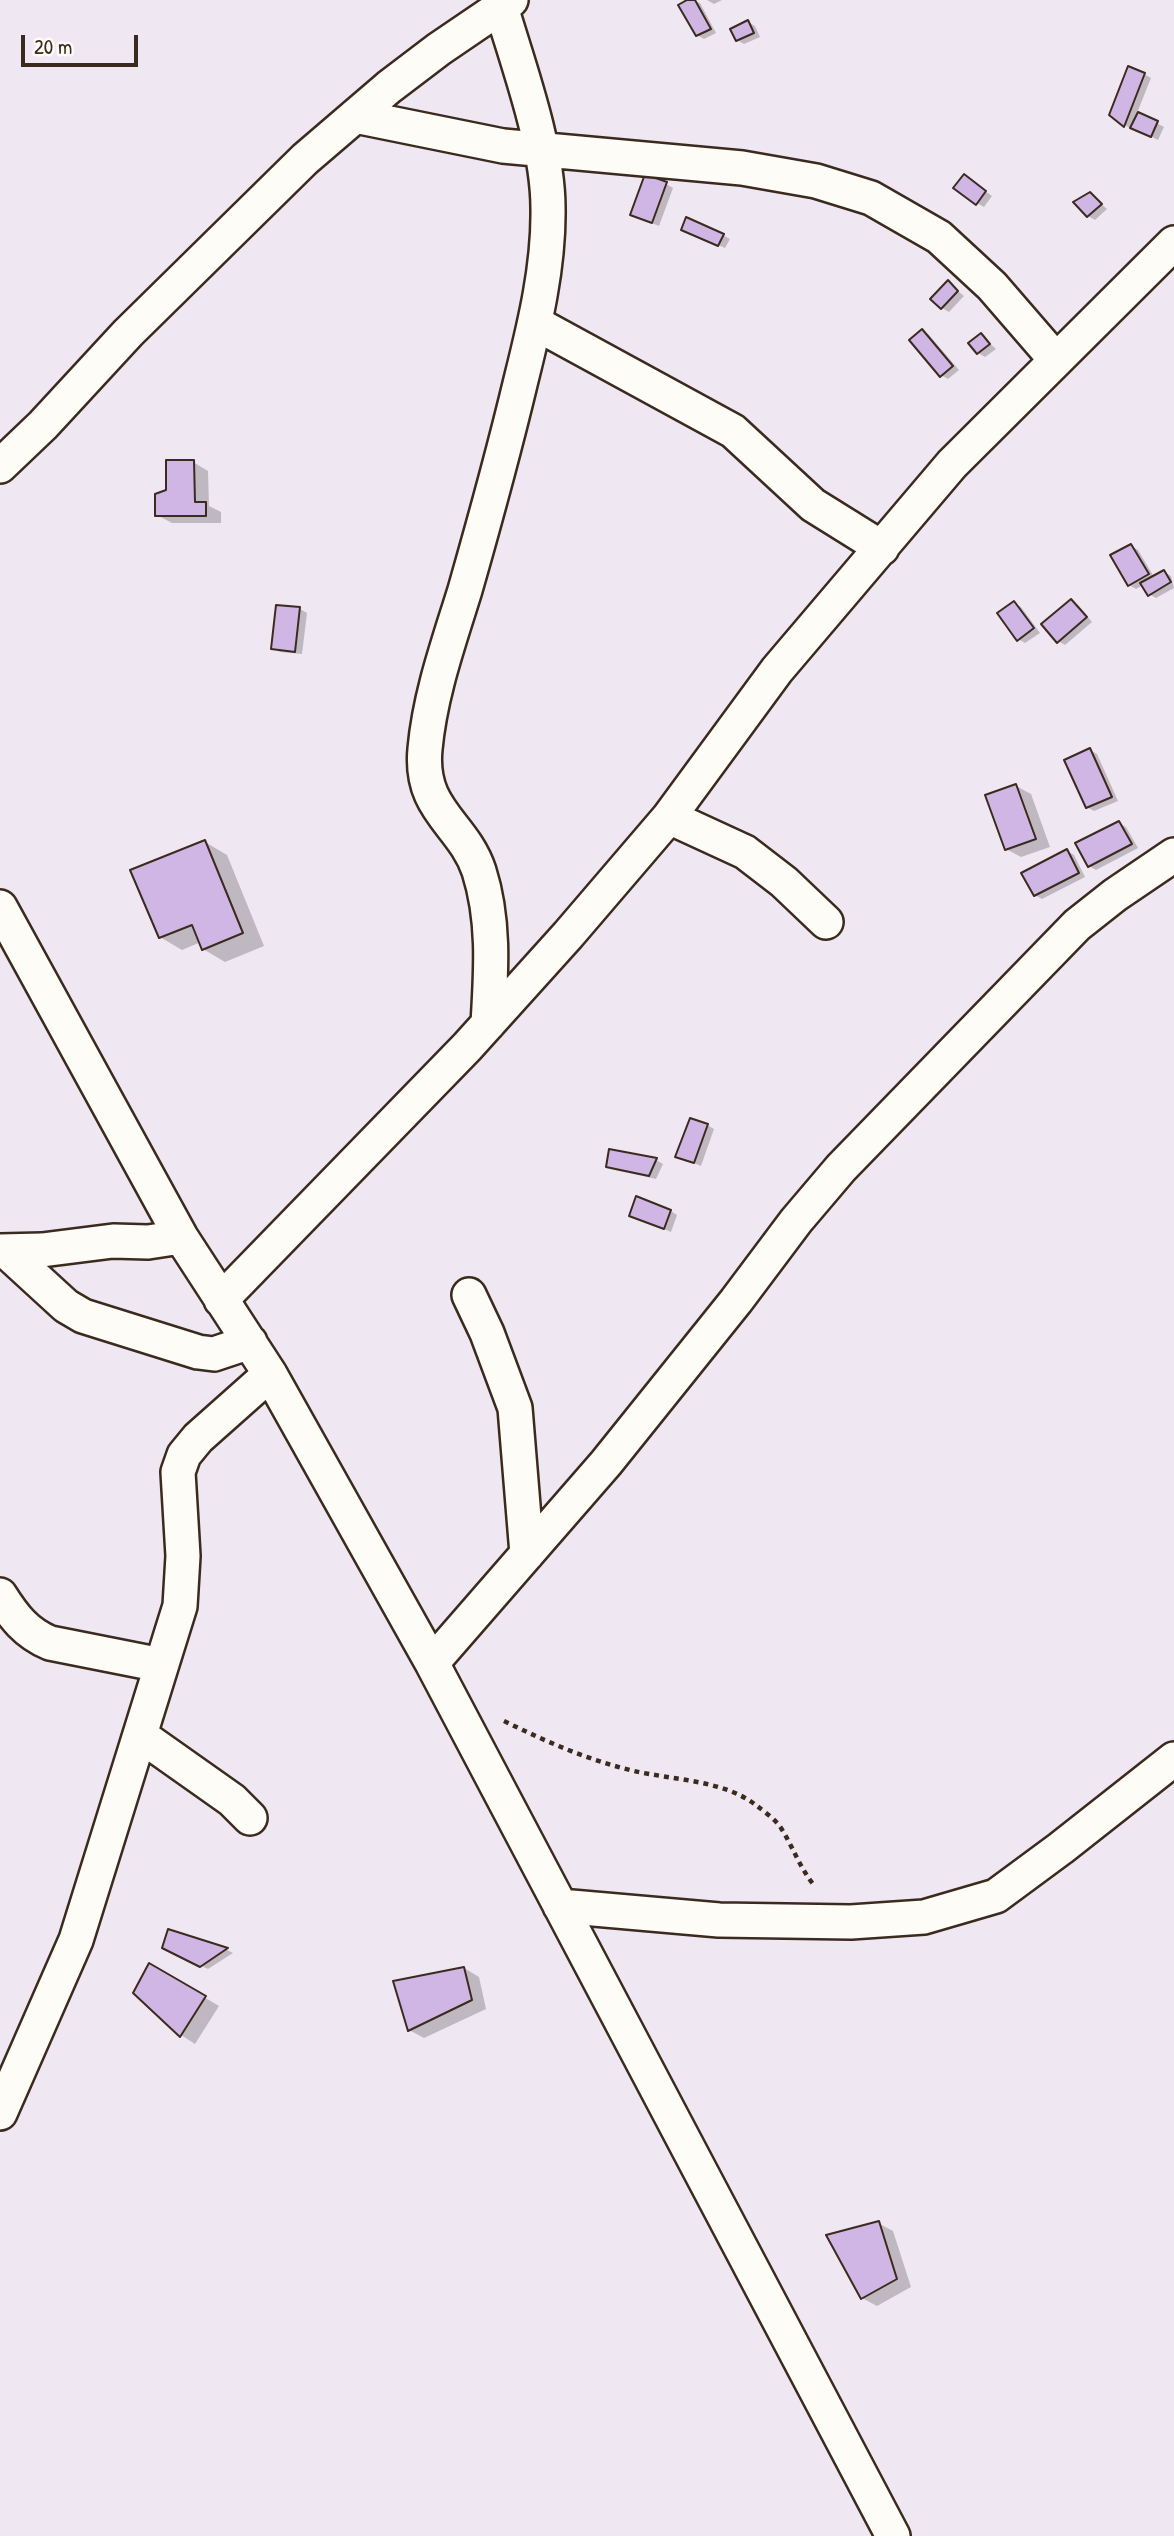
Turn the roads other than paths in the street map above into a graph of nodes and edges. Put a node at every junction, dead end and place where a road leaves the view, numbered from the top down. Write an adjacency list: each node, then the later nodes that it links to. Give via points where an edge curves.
1 (506, 4): 2 (street, via 439,49); 3 (street)
2 (355, 116): 3 (street); 7 (street, via 128,333)
3 (541, 150): 5 (street, via 548,206); 6 (street, via 742,168 816,181 871,198 939,237 992,286)
4 (1174, 243): 6 (street)
5 (535, 323): 8 (street, via 733,431 813,505); 13 (street, via 497,481 436,685 425,750 430,793 478,868 488,902)
6 (1056, 360): 8 (street, via 952,464)
7 (0, 466)
8 (882, 548): 9 (street, via 777,670)
9 (669, 817): 12 (street, via 745,852); 13 (street)
10 (1174, 855): 20 (street, via 1077,925 841,1168 606,1463)
11 (0, 907): 14 (street)
12 (826, 922)
13 (488, 1024): 17 (street)
14 (181, 1237): 15 (street); 17 (street)
15 (3, 1251): 18 (street, via 66,1307 83,1316 198,1352 214,1354)
16 (468, 1295): 20 (street, via 515,1408)
17 (221, 1300): 18 (street)
18 (250, 1342): 19 (street)
19 (270, 1374): 22 (street); 23 (street, via 184,1455 178,1472 183,1556 180,1606)
20 (527, 1554): 22 (street)
21 (0, 1595): 23 (street, via 36,1637)
22 (432, 1664): 27 (street)
23 (161, 1665): 24 (street)
24 (140, 1735): 26 (street, via 232,1800); 28 (street, via 76,1940)
25 (1174, 1759): 27 (street, via 996,1896 924,1917 851,1922 719,1920)
26 (250, 1818)
27 (560, 1906): 29 (street)
28 (0, 2113)
29 (893, 2536)

